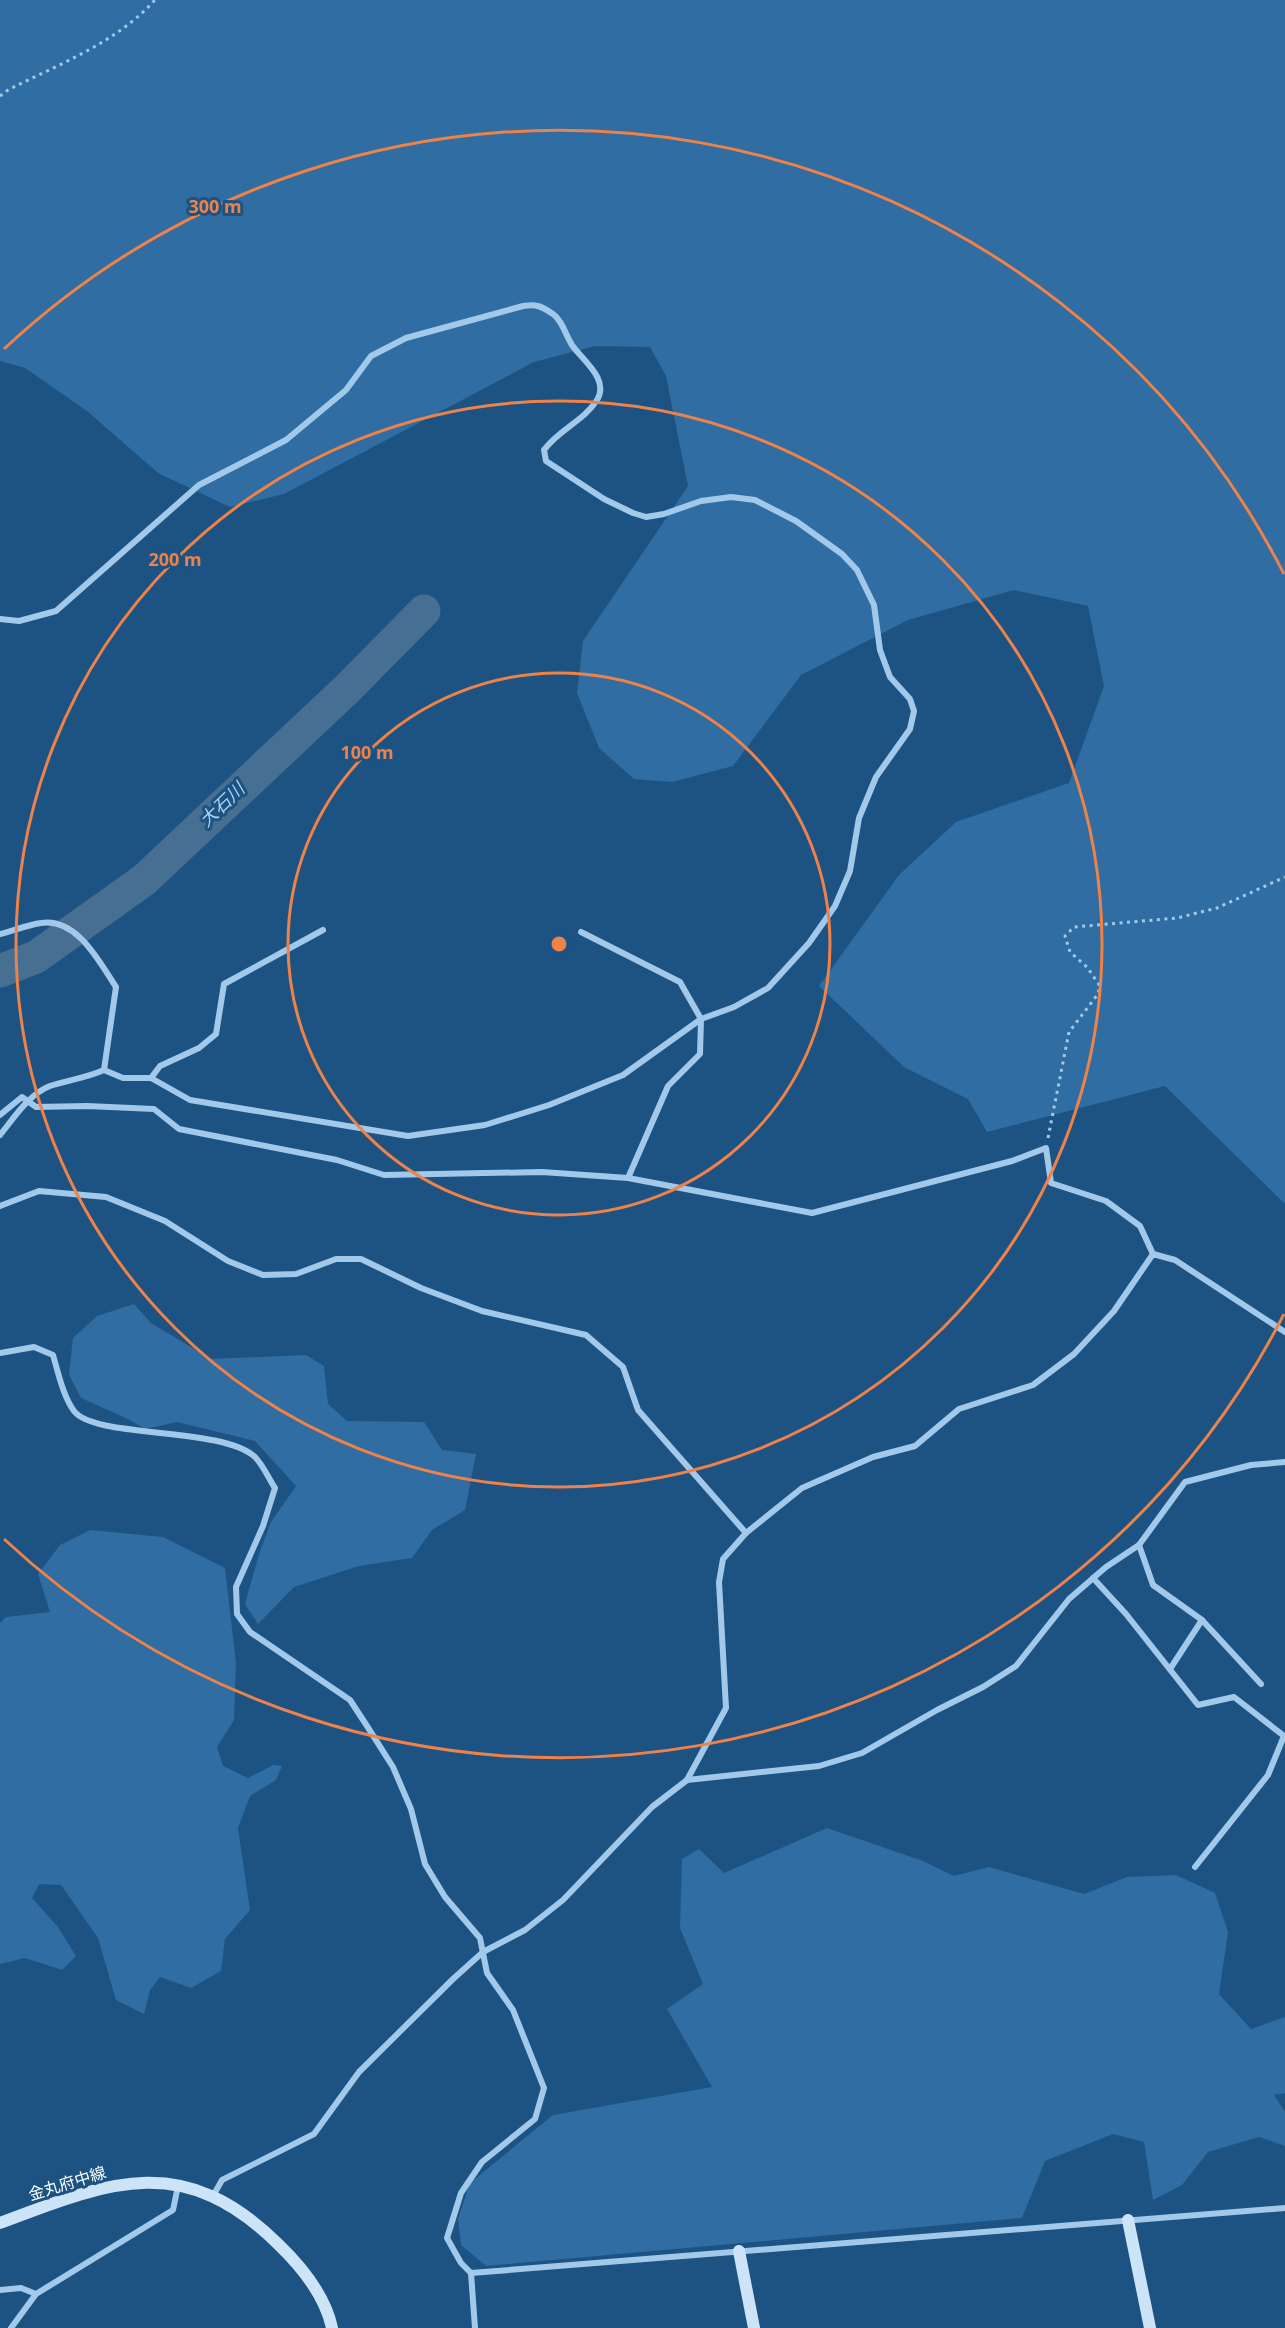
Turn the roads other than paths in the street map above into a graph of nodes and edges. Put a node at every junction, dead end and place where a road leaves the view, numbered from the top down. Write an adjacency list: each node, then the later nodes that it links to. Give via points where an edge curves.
1 (0, 619): 5 (street, via 19,621 56,611 199,485 286,440 346,390 371,356 406,338 537,304 555,316 573,347 592,367 601,387 598,399 583,416 551,440 544,450 546,461 604,499 646,517 731,497 755,500 796,521 842,554 857,570 874,605 880,650 890,677 910,699 914,711 910,729 876,777 859,818 850,871 835,906 768,988)
2 (323, 930): 7 (street, via 224,984 216,1034 199,1048 160,1066)
3 (581, 932): 5 (street, via 680,982)
4 (0, 934): 6 (street, via 44,922 63,927 88,943 116,987)
5 (701, 1019): 7 (street, via 623,1075 485,1125 408,1136 190,1101); 11 (street, via 700,1054 668,1086)
6 (104, 1070): 7 (street, via 123,1078); 8 (street, via 48,1087)
7 (152, 1078)
8 (29, 1100): 9 (street, via 22,1097); 10 (street); 11 (street, via 36,1107 154,1109 179,1129 337,1160 384,1175 542,1172)
9 (0, 1114)
10 (0, 1135)
11 (628, 1178): 13 (street, via 812,1213 1012,1161 1046,1148 1051,1183 1106,1201 1140,1226)
12 (0, 1206): 17 (street, via 39,1191 106,1197 165,1221 228,1261 263,1275 296,1274 336,1259 361,1259 482,1311 586,1335 623,1367 638,1410)
13 (1153, 1254): 14 (street, via 1175,1260); 17 (street, via 1114,1311 1074,1354 1033,1385 959,1409 915,1446 873,1458 802,1488)
14 (1285, 1332)
15 (0, 1353): 25 (street, via 34,1347 53,1355 75,1412 95,1423 229,1443 255,1457 275,1488 236,1587 237,1614 250,1632 350,1700 393,1767 411,1809 425,1864 445,1897 480,1938)
16 (1285, 1462): 18 (street, via 1251,1465 1185,1482)
17 (746, 1533): 23 (street, via 723,1559 719,1582 726,1708)
18 (1139, 1545): 19 (street); 20 (street, via 1153,1585)
19 (1093, 1578): 21 (street); 23 (street, via 1069,1599 1016,1666 862,1753 819,1766)
20 (1202, 1620): 21 (street); 22 (street)
21 (1170, 1669): 24 (street, via 1198,1705 1234,1697 1284,1736 1268,1776)
22 (1261, 1684)
23 (687, 1780): 25 (street, via 652,1807 563,1900 525,1930)
24 (1194, 1867)
25 (483, 1952): 27 (street, via 358,2072 314,2134 222,2180); 32 (street, via 486,1973 513,2010 544,2088 535,2119 482,2162 461,2193 447,2238)
26 (178, 2185): 27 (main road, 金丸府中線); 30 (main road, 金丸府中線, via 111,2185); 34 (street, via 173,2210)
27 (213, 2196): 36 (main road, 金丸府中線, via 257,2224 308,2276 329,2314)
28 (1285, 2208): 29 (street)
29 (1128, 2220): 31 (street); 39 (main road)
30 (0, 2223)
31 (739, 2251): 32 (street); 38 (main road)
32 (471, 2273): 37 (street)
33 (0, 2290): 34 (street, via 21,2289)
34 (36, 2294): 35 (street)
35 (11, 2328)
36 (332, 2328)
37 (475, 2328)
38 (754, 2328)
39 (1150, 2328)

